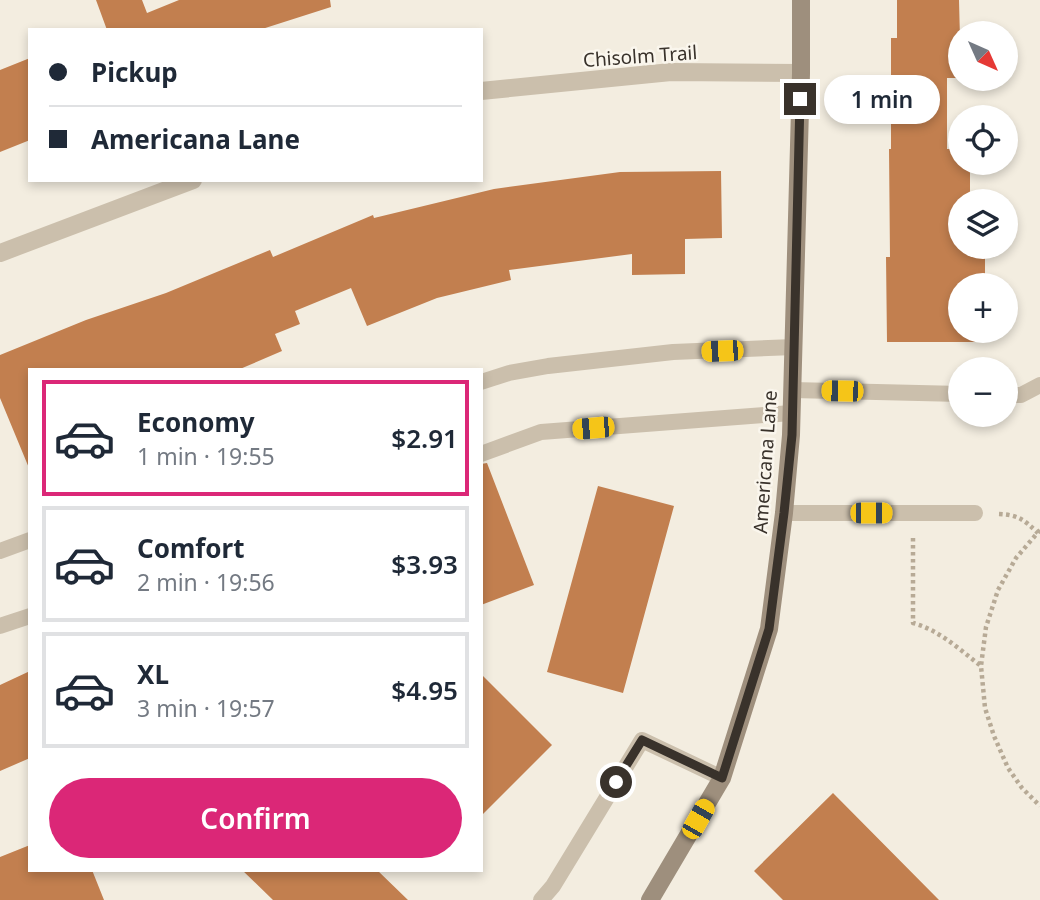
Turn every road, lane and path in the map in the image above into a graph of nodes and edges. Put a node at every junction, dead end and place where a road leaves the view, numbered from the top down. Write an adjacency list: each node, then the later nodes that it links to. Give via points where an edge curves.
1 (801, 0): 2 (street, Americana Lane)
2 (801, 73): 3 (street, Chisolm Trail, via 671,72); 6 (street, Americana Lane)
3 (483, 91)
4 (188, 182): 5 (street)
5 (0, 253)
6 (793, 347): 7 (lane, via 673,352 548,366); 9 (street, Americana Lane)
7 (483, 381)
8 (1040, 385): 11 (lane)
9 (792, 390): 10 (lane); 12 (street, Americana Lane)
10 (948, 394)
11 (1018, 395)
12 (791, 413): 13 (lane, via 541,432); 14 (street, Americana Lane)
13 (483, 453)
14 (784, 513): 15 (lane); 23 (street, Americana Lane, via 769,629)
15 (914, 513): 16 (lane); 22 (path, via 913,622 942,636)
16 (975, 513): 17 (path, via 1013,515)
17 (1039, 532): 22 (path, via 998,590 986,627)
18 (28, 541): 19 (lane)
19 (0, 551)
20 (28, 616): 21 (lane)
21 (0, 626)
22 (981, 666): 24 (path, via 985,708 994,736 1008,768)
23 (722, 778): 25 (lane, via 642,740); 26 (street, Americana Lane)
24 (1040, 806)
25 (541, 900)
26 (650, 900)

